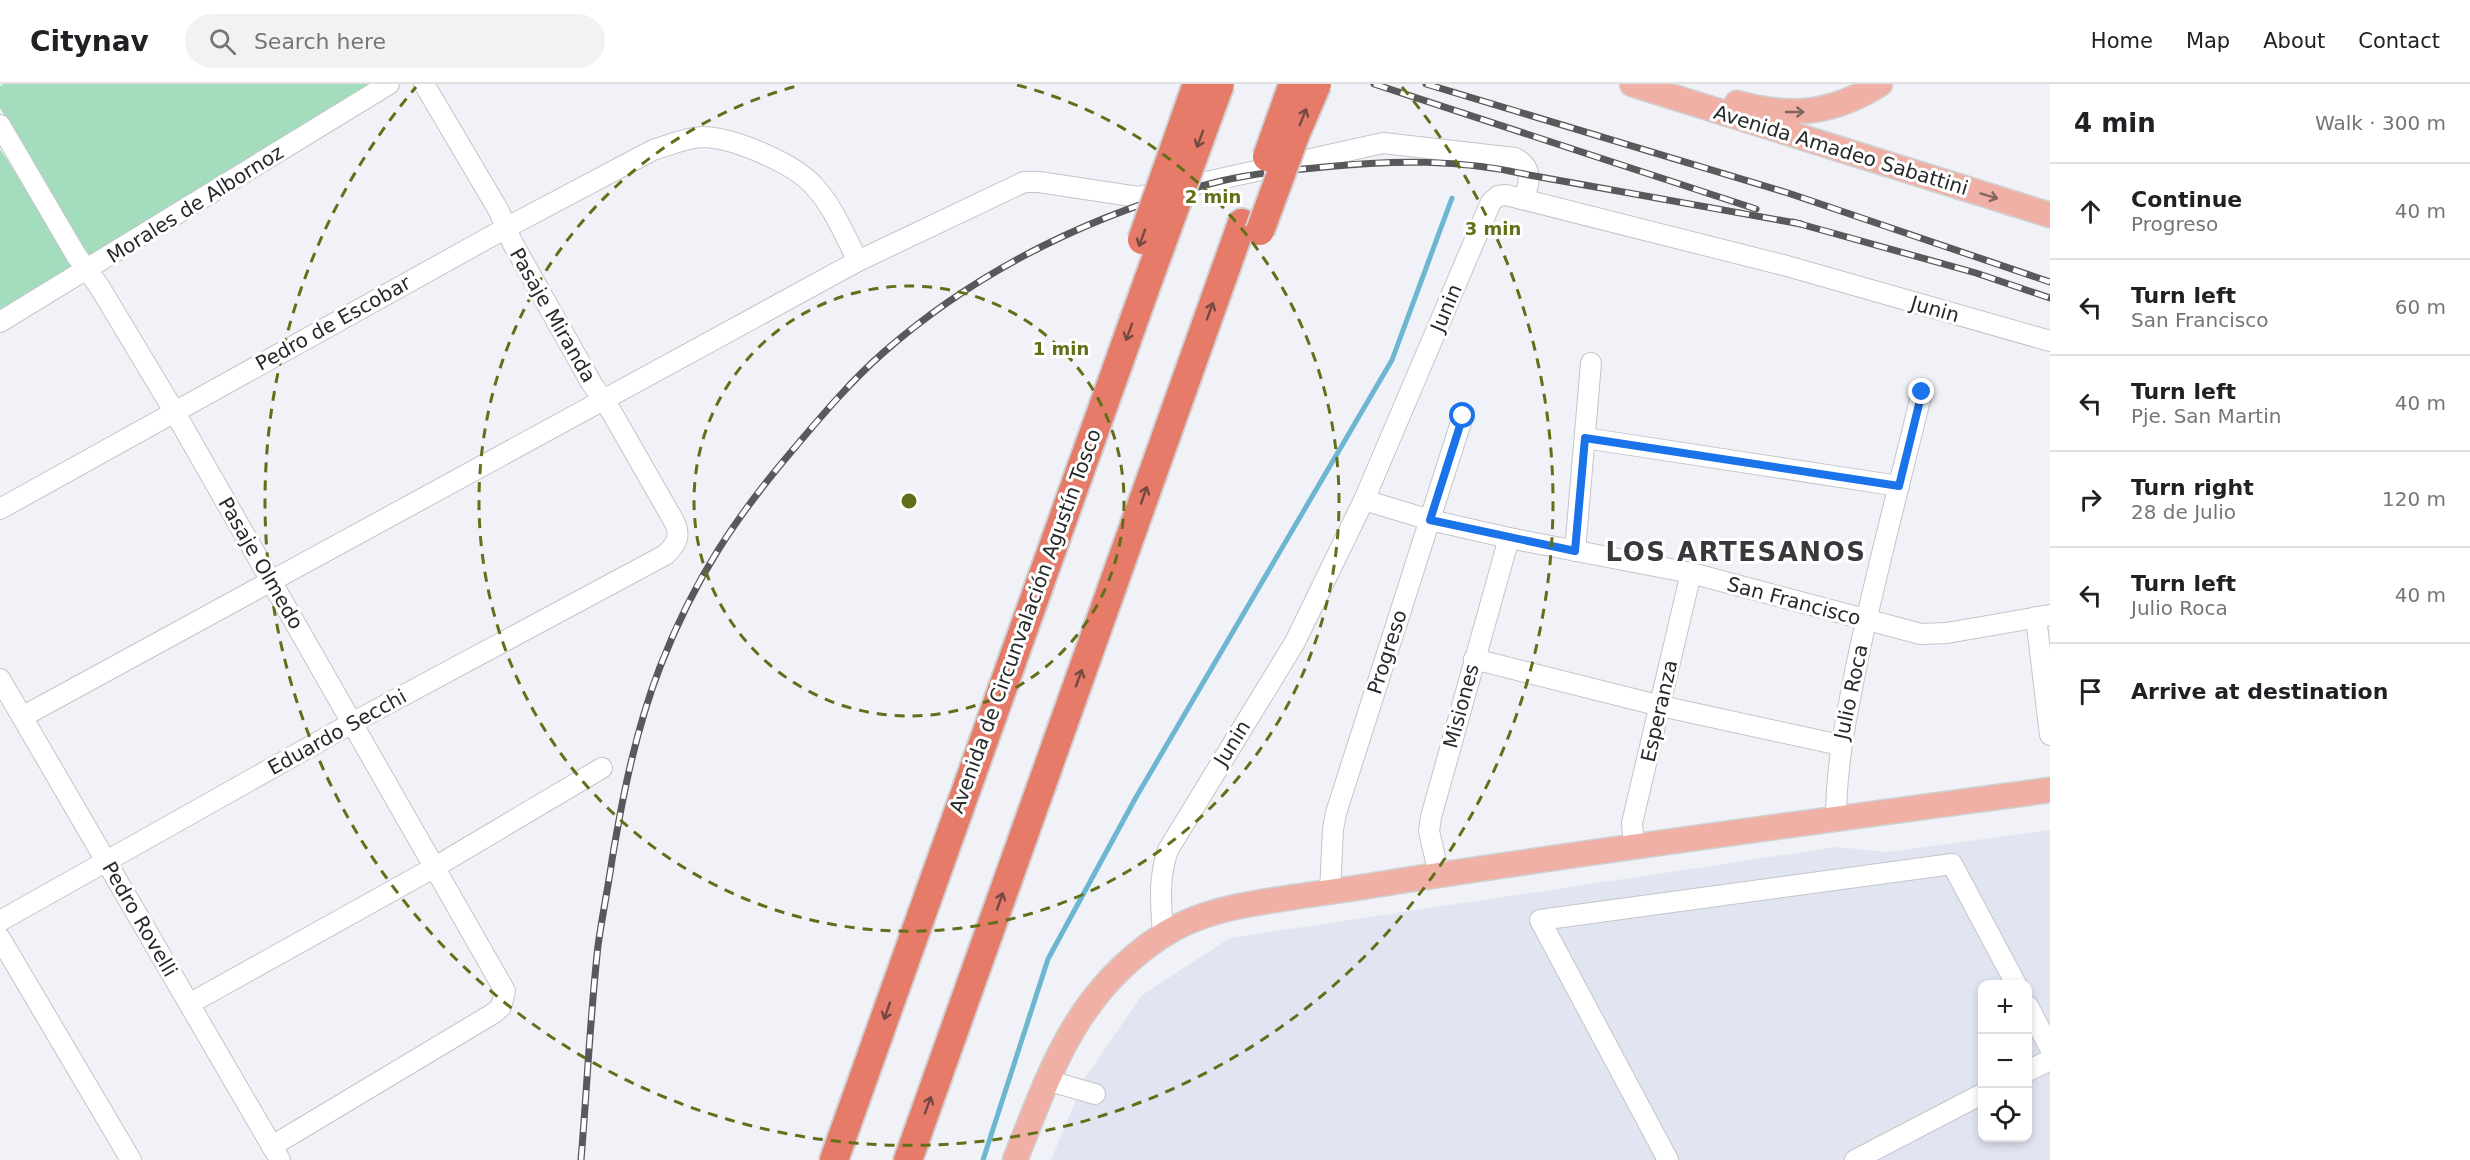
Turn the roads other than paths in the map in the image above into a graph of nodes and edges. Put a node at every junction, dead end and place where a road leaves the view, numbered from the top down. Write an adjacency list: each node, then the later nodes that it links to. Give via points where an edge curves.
1 (389, 84): 16 (street, Morales de Albornoz)
2 (424, 84): 14 (street, Pasaje Miranda)
3 (1197, 84): 17 (highway, one-way to 17, bridge)
4 (1220, 84): 17 (highway, Avenida de Circunvalación Agustín Tosco, one-way to 17, bridge)
5 (1293, 84): 13 (highway, bridge)
6 (1317, 84): 13 (highway, one-way to 6, bridge)
7 (1632, 84): 12 (main road, Avenida Amadeo Sabattini, one-way to 12)
8 (1678, 84): 9 (main road, one-way to 9, via 1764,110 1786,112 1828,108)
9 (1880, 84)
10 (0, 125): 16 (street, Pasaje Olmedo)
11 (1522, 199): 15 (street, via 1529,175 1525,165 1515,158 1383,143 1138,197 1024,182); 19 (street, Junin, via 1787,266); 27 (street, Junin, via 1506,195 1491,202)
12 (2050, 215)
13 (1251, 227): 53 (highway, one-way to 13)
14 (506, 228): 15 (street, Pedro de Escobar, via 653,150 697,138 716,139 783,162 800,173 818,190); 22 (street, Pasaje Miranda); 23 (street, Pedro de Escobar)
15 (858, 261): 22 (street)
16 (87, 270): 18 (street, Morales de Albornoz); 23 (street, Pasaje Olmedo)
17 (1140, 274): 67 (highway, Avenida de Circunvalación Agustín Tosco, one-way to 67)
18 (0, 322)
19 (2050, 341)
20 (1591, 363): 25 (street)
21 (1922, 392): 26 (street, Julio Roca)
22 (603, 399): 31 (street, Pasaje Miranda, via 679,531); 34 (street)
23 (174, 411): 28 (street, Pedro de Escobar); 34 (street, Pasaje Olmedo)
24 (1463, 416): 29 (street, Progreso)
25 (1585, 438): 26 (street); 32 (street)
26 (1899, 486): 36 (street, Julio Roca)
27 (1364, 500): 29 (street, San Francisco); 54 (street, Junin, via 1295,642 1168,850 1160,889)
28 (0, 509)
29 (1430, 520): 30 (street, San Francisco); 51 (street, Progreso, via 1336,813)
30 (1509, 538): 32 (street, San Francisco); 37 (street, Misiones)
31 (675, 546): 41 (street, Eduardo Secchi, via 665,555)
32 (1575, 551): 33 (street, San Francisco)
33 (1691, 573): 36 (street, San Francisco); 39 (street, Esperanza)
34 (271, 579): 40 (street); 41 (street, Pasaje Olmedo)
35 (2043, 616): 36 (street, San Francisco, via 1921,634); 42 (street)
36 (1866, 620): 43 (street, Julio Roca)
37 (1474, 658): 39 (street); 50 (street, Misiones, via 1431,817 1429,831)
38 (0, 679): 40 (street, Pedro Rovelli)
39 (1661, 705): 43 (street); 47 (street, Esperanza, via 1632,823)
40 (22, 717): 48 (street, Pedro Rovelli)
41 (352, 723): 48 (street, Eduardo Secchi); 49 (street, Pasaje Olmedo)
42 (2050, 735)
43 (1840, 745): 46 (street, Julio Roca)
44 (602, 768): 49 (street)
45 (2050, 790): 46 (main road)
46 (1836, 819): 47 (main road)
47 (1634, 848): 50 (main road)
48 (106, 860): 52 (street, Eduardo Secchi); 57 (street, Pedro Rovelli)
49 (435, 867): 57 (street); 65 (street, Pasaje Olmedo, via 502,982 505,991 501,1007)
50 (1439, 875): 51 (main road)
51 (1330, 892): 54 (main road, via 1234,907)
52 (0, 921)
53 (989, 932): 68 (highway, one-way to 53); 69 (highway, via 960,1070)
54 (1163, 934): 62 (main road, via 1104,984 1077,1020)
55 (0, 938): 66 (street)
56 (2014, 980): 71 (street, via 1952,864 1540,920)
57 (189, 1004): 65 (street, Pedro Rovelli)
58 (2032, 1014): 59 (street)
59 (2050, 1048)
60 (2050, 1060): 61 (street)
61 (2032, 1069)
62 (1046, 1080): 63 (street); 70 (main road)
63 (1095, 1094)
64 (1978, 1097): 72 (street)
65 (276, 1153)
66 (130, 1160)
67 (834, 1160)
68 (908, 1160)
69 (928, 1160)
70 (1015, 1160)
71 (1668, 1160)
72 (1855, 1160)

